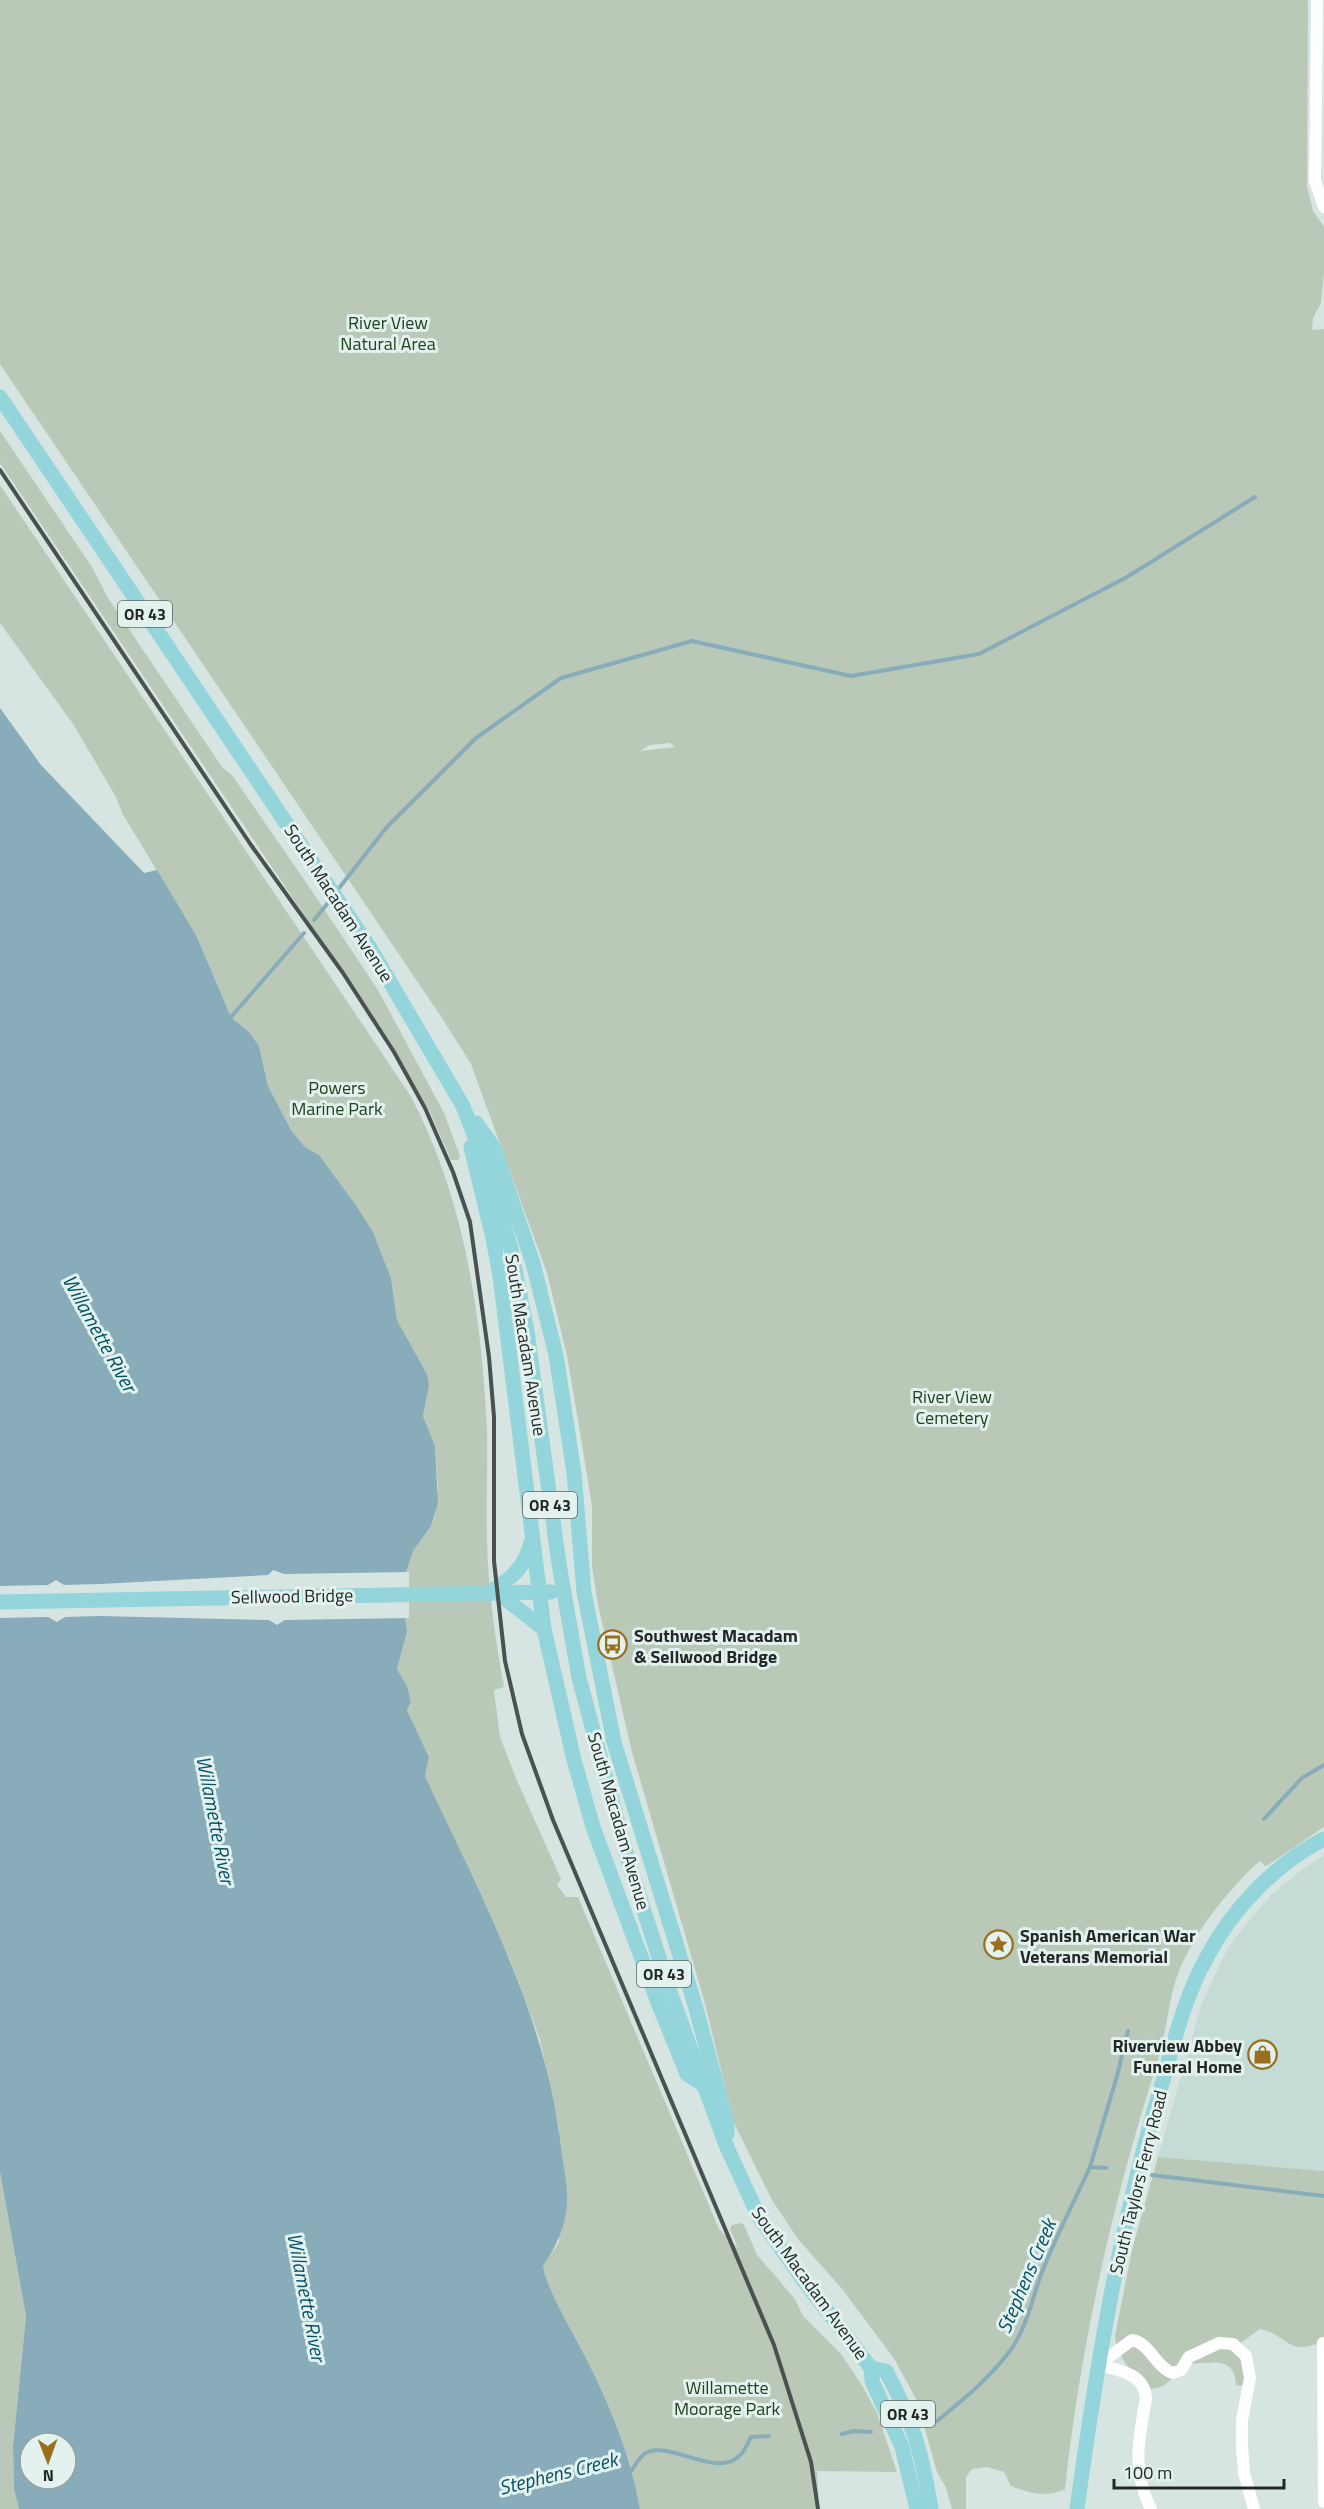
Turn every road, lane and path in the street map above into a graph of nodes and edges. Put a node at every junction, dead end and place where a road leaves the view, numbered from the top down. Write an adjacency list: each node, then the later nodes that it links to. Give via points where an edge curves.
1 (1317, 0): 2 (street, via 1315,181)
2 (1324, 207)
3 (0, 397): 4 (main road, South Macadam Avenue / OR 43, via 370,948)
4 (463, 1106): 5 (main road, via 493,1238); 6 (main road, via 494,1148 533,1263 556,1355 574,1473); 12 (main road, South Macadam Avenue / OR 43, via 491,1179 511,1249 579,1678 633,1875)
5 (532, 1541): 7 (main road, via 524,1565); 8 (main road)
6 (583, 1592): 8 (main road, Sellwood Bridge); 13 (main road, via 614,1742 698,2015 727,2123)
7 (493, 1593): 8 (main road, Sellwood Bridge); 9 (main road, Sellwood Bridge); 10 (main road)
8 (542, 1593): 10 (main road)
9 (0, 1602)
10 (544, 1629): 12 (main road, via 593,1827 687,2074)
11 (1324, 1839): 15 (main road, South Taylors Ferry Road, via 1290,1860 1258,1889 1218,1938 1198,1974 1181,2017 1130,2199)
12 (702, 2084): 13 (main road, South Macadam Avenue / OR 43)
13 (726, 2145): 16 (main road, South Macadam Avenue / OR 43, via 759,2217)
14 (1323, 2343): 19 (street)
15 (1098, 2365): 22 (main road, South Taylors Ferry Road); 23 (street, via 1130,2374 1144,2389 1137,2465); 24 (street, via 1135,2340 1166,2371 1173,2373 1181,2370 1189,2357 1219,2343 1233,2344 1246,2355 1250,2378 1242,2420 1242,2446 1244,2473)
16 (871, 2368): 17 (main road, South Macadam Avenue / OR 43, via 872,2380); 18 (main road, South Macadam Avenue / OR 43, via 885,2371 896,2390 916,2435)
17 (907, 2463): 18 (main road, via 914,2462); 20 (main road, South Macadam Avenue / OR 43)
18 (926, 2475): 21 (main road, South Macadam Avenue / OR 43)
19 (1324, 2502)
20 (917, 2509)
21 (931, 2509)
22 (1077, 2509)
23 (1151, 2509)
24 (1254, 2509)

